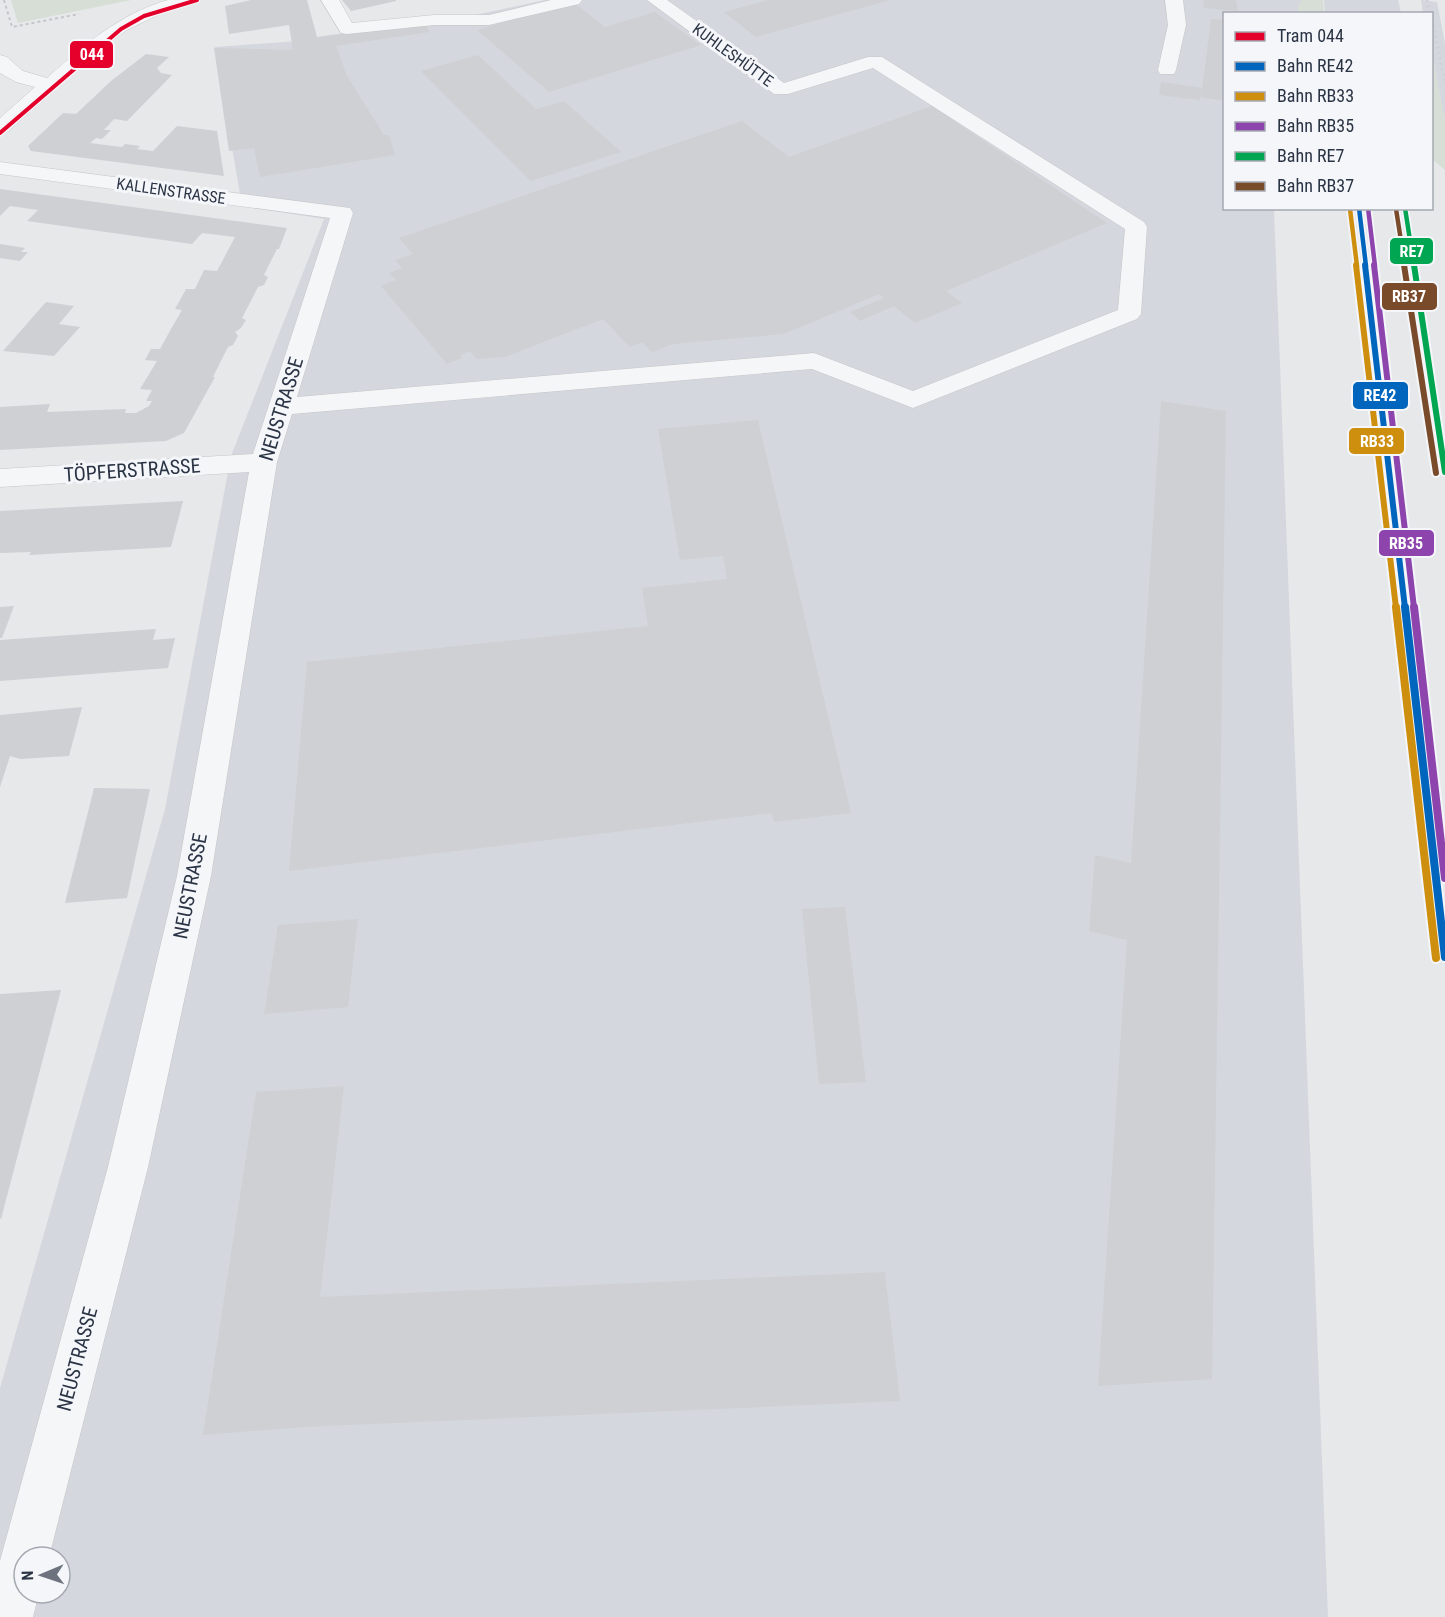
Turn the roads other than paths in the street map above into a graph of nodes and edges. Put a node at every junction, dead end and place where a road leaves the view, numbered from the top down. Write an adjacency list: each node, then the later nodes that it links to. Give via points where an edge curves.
1 (187, 0): 8 (street, via 121,26)
2 (330, 0): 3 (street, via 347,29 434,20 489,20)
3 (573, 0)
4 (656, 0): 12 (street, KUHLESHÜTTE, via 781,90 875,61 1136,227 1130,314 913,400 814,362)
5 (1174, 0): 7 (street, via 1177,25)
6 (0, 61): 8 (street, via 10,73)
7 (1167, 70)
8 (52, 84): 9 (street)
9 (0, 128)
10 (0, 168): 11 (street, KALLENSTRASSE)
11 (342, 213): 12 (street, NEUSTRASSE)
12 (281, 407): 13 (street, NEUSTRASSE)
13 (264, 462): 14 (street, TÖPFERSTRASSE); 15 (street, NEUSTRASSE, via 194,876 128,1167)
14 (0, 478)
15 (27, 1545)

